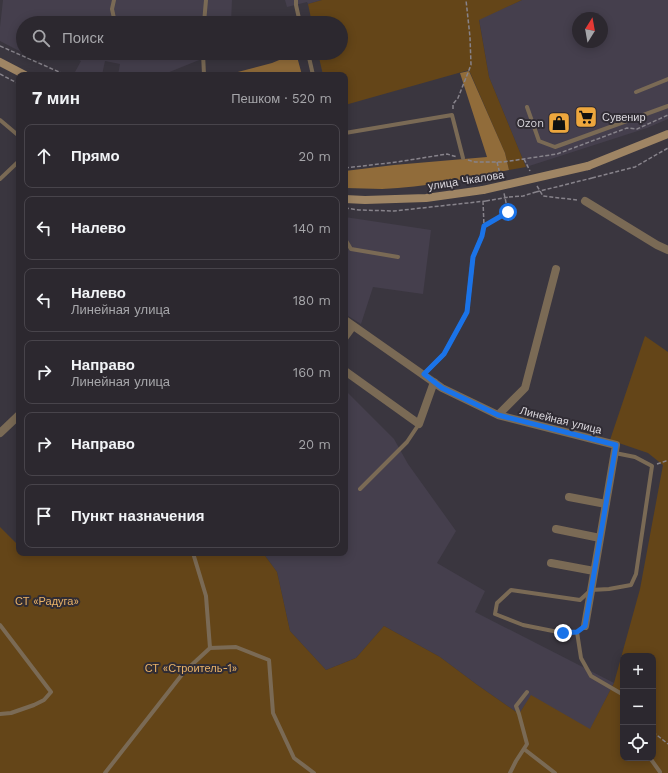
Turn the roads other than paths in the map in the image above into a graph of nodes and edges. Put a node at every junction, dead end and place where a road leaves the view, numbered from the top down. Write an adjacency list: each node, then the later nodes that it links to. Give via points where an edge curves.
1 (114, 0): 4 (lane)
2 (206, 0): 5 (lane)
3 (296, 0): 6 (lane)
4 (114, 16)
5 (205, 16)
6 (298, 16)
7 (203, 60): 11 (lane)
8 (310, 60): 12 (lane)
9 (0, 62): 10 (main road)
10 (19, 72)
11 (204, 72)
12 (312, 72)
13 (668, 79): 14 (lane)
14 (636, 92)
15 (668, 106): 16 (lane, via 555,147 539,141)
16 (527, 107)
17 (0, 120): 19 (lane)
18 (348, 132): 21 (lane, via 452,115)
19 (16, 133)
20 (668, 134): 24 (main road, улица Чкалова, bridge, via 588,166 483,190 426,198)
21 (462, 158)
22 (16, 165): 23 (lane)
23 (0, 179)
24 (348, 199)
25 (585, 201): 28 (street)
26 (482, 236): 35 (lane, via 473,257 467,312 444,354)
27 (348, 245): 29 (lane, via 350,249)
28 (668, 250)
29 (398, 257)
30 (556, 269): 37 (street, via 525,388)
31 (348, 322): 32 (street, Линейная улица)
32 (353, 326): 33 (street); 35 (street, Линейная улица)
33 (348, 333)
34 (348, 373): 39 (street)
35 (424, 374): 36 (street, Линейная улица)
36 (434, 382): 37 (street, Линейная улица); 39 (street)
37 (498, 415): 41 (street, Линейная улица, via 616,445)
38 (16, 418): 40 (street)
39 (419, 424): 42 (lane, via 407,442)
40 (0, 433)
41 (615, 453): 44 (street); 50 (lane, via 635,457 652,466 636,574 631,585)
42 (360, 489)
43 (569, 497): 44 (street)
44 (606, 504): 46 (street)
45 (556, 529): 46 (street)
46 (600, 538): 49 (street)
47 (194, 556): 54 (lane, via 206,596)
48 (551, 563): 49 (street)
49 (594, 571): 50 (street)
50 (591, 590): 52 (street); 53 (lane, via 580,600 511,590 497,603 495,614 523,625 563,633)
51 (0, 625): 57 (lane, via 51,692 44,700 34,705)
52 (585, 626): 53 (lane)
53 (577, 632): 56 (lane, via 581,658 591,676)
54 (210, 648): 61 (lane, via 184,672); 62 (lane, via 236,647 269,660 273,713 294,758)
55 (527, 692): 58 (lane, via 516,706 527,744)
56 (620, 693)
57 (0, 714)
58 (524, 749): 63 (lane); 64 (lane)
59 (652, 761): 60 (lane)
60 (660, 772)
61 (105, 773)
62 (314, 773)
63 (510, 773)
64 (555, 773)

